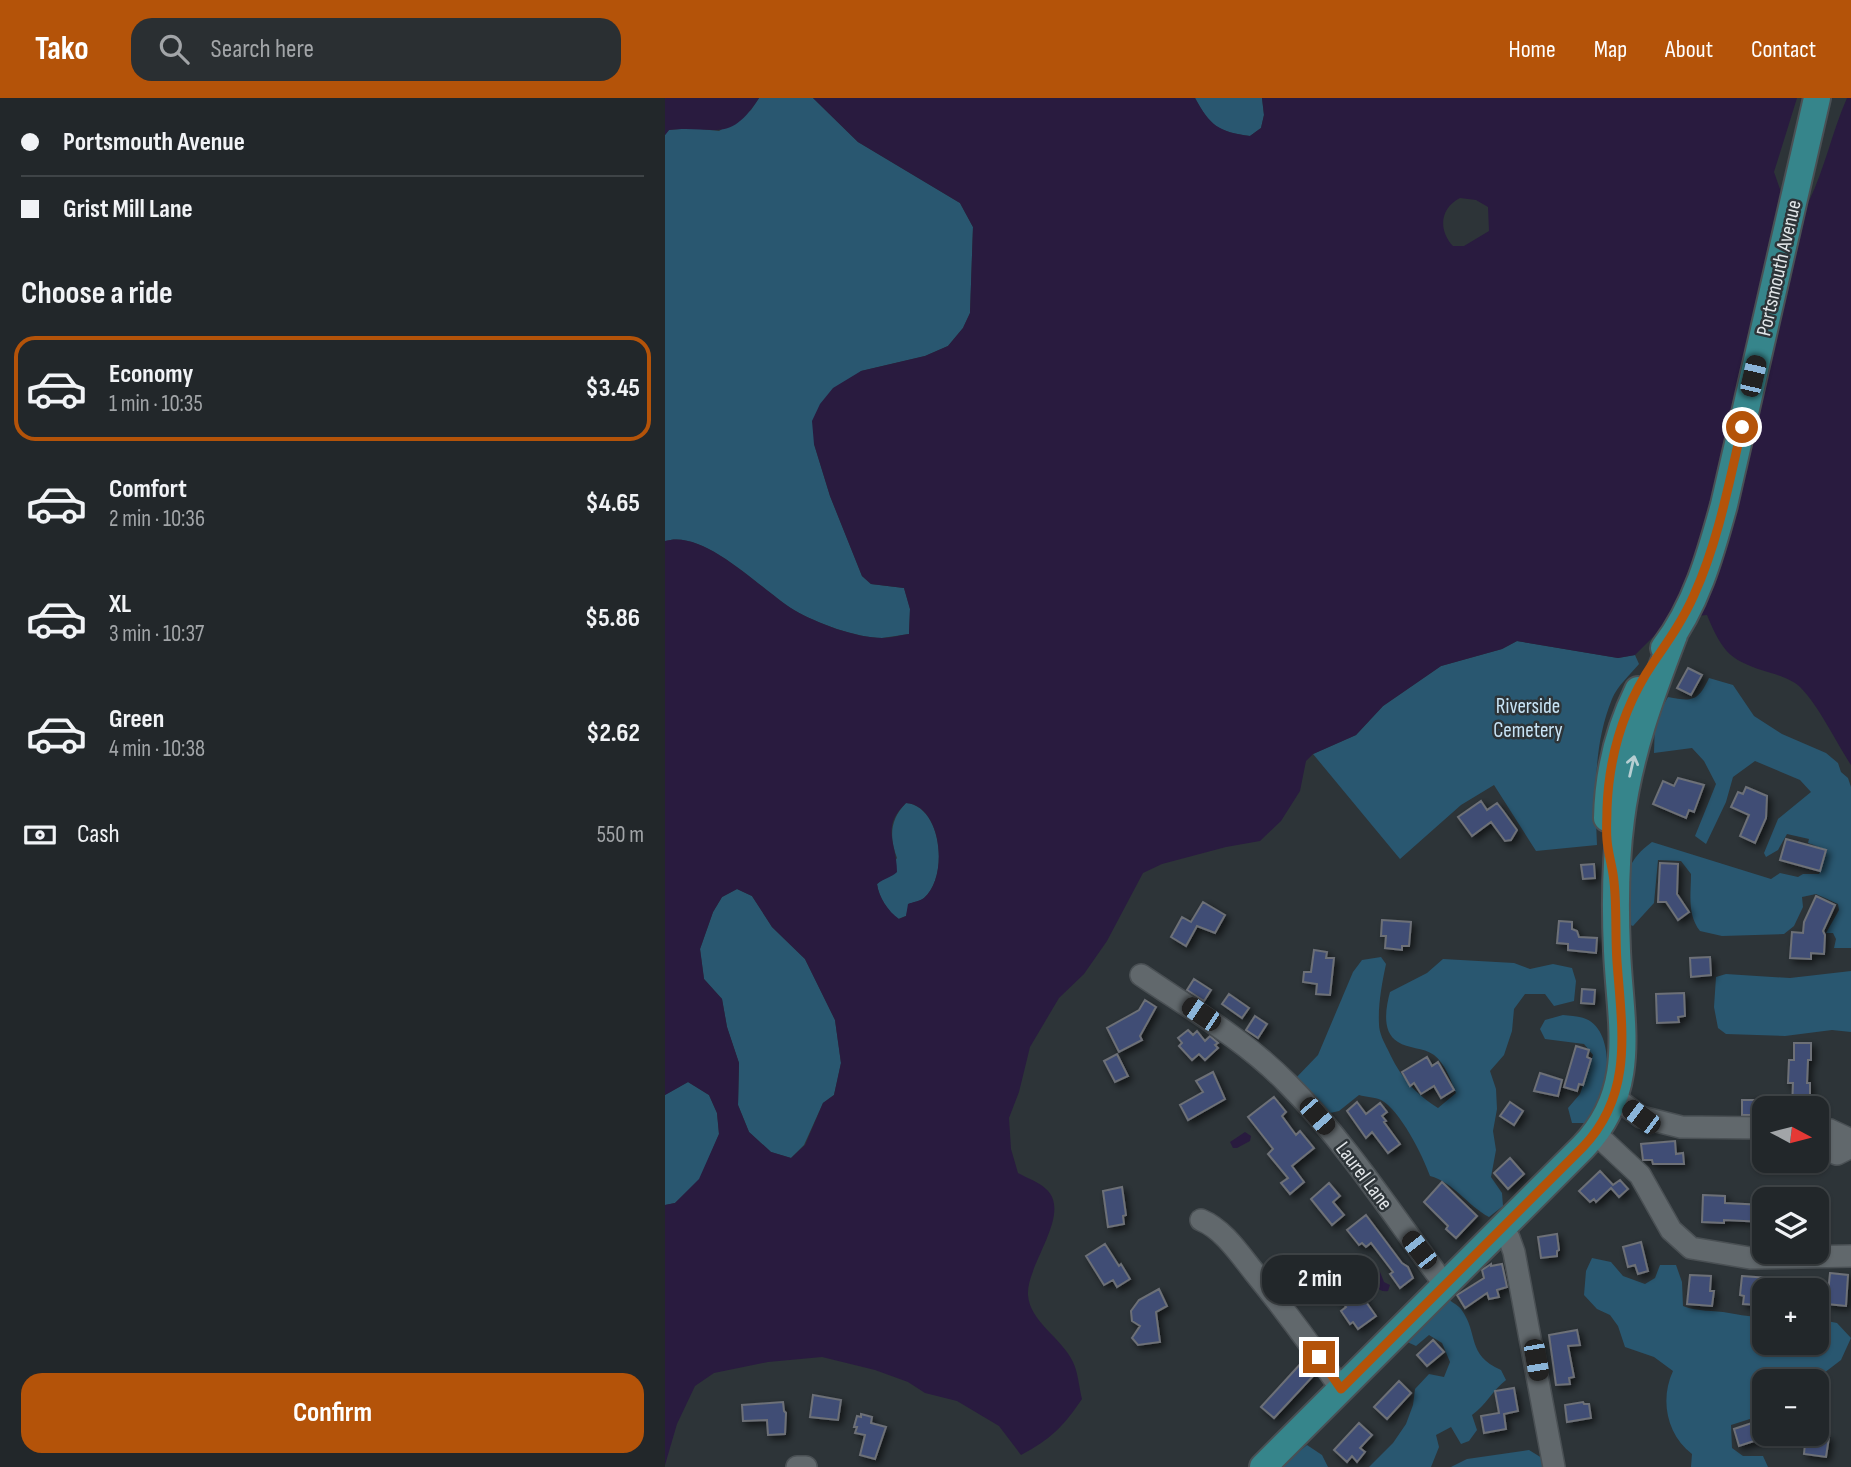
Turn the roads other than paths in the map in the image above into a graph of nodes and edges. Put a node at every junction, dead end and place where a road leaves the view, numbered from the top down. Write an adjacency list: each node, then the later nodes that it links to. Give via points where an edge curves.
1 (1817, 98): 3 (main road, Portsmouth Avenue, via 1724,505 1702,576 1674,635 1637,741 1621,818 1614,882 1623,1036)
2 (1141, 975): 11 (street, Laurel Lane, via 1242,1043 1287,1082 1345,1148)
3 (1614, 1097): 4 (street, via 1641,1117 1681,1127); 6 (main road, Portsmouth Avenue)
4 (1752, 1128)
5 (1829, 1130): 7 (street, via 1845,1137 1845,1150)
6 (1596, 1134): 9 (main road, Portsmouth Avenue); 10 (street, via 1640,1175 1671,1230 1691,1248 1750,1258)
7 (1829, 1151)
8 (1201, 1220): 12 (street, via 1227,1240 1281,1304)
9 (1500, 1229): 11 (main road, Portsmouth Avenue); 16 (street, via 1514,1252)
10 (1851, 1256)
11 (1445, 1285): 12 (main road, Portsmouth Avenue)
12 (1341, 1389): 15 (main road, Portsmouth Avenue)
13 (797, 1467): 14 (street)
14 (806, 1467)
15 (1263, 1467)
16 (1555, 1467)

